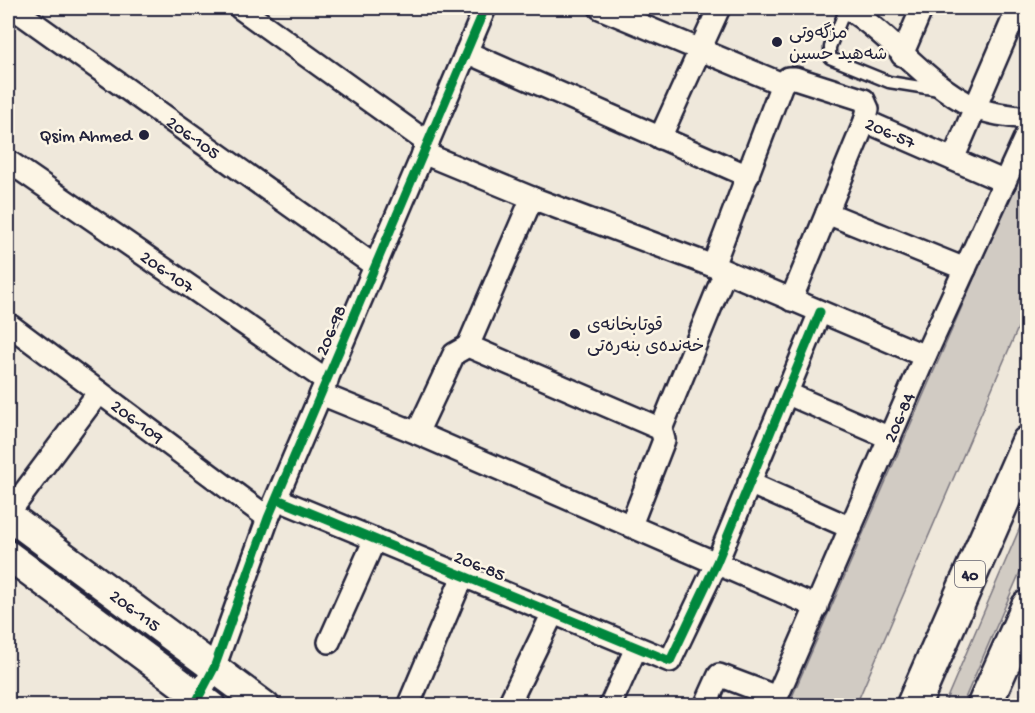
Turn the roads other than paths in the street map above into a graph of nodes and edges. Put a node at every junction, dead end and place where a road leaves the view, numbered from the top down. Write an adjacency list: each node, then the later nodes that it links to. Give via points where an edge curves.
1 (14, 8): 26 (street, 206-105)
2 (240, 8): 19 (street)
3 (600, 8): 9 (street)
4 (719, 8): 9 (street)
5 (846, 8): 11 (street, via 864,19); 13 (lane, via 830,47 830,58 889,82)
6 (922, 8): 11 (street)
7 (1018, 8): 14 (street)
8 (478, 11): 10 (street, 206-98)
9 (700, 50): 12 (street); 18 (street)
10 (466, 52): 18 (street); 19 (street, 206-98)
11 (902, 55): 13 (street)
12 (789, 81): 16 (street, 206-57, via 864,100 868,109); 22 (street)
13 (947, 91): 14 (street)
14 (975, 107): 15 (street); 20 (street)
15 (1028, 118)
16 (865, 121): 20 (street, 206-57); 25 (street)
17 (1028, 131): 23 (street, 206-84)
18 (660, 138): 22 (street)
19 (425, 148): 24 (street); 26 (street, 206-98)
20 (953, 159): 23 (street, 206-57)
21 (8, 161): 34 (street, 206-107)
22 (748, 176): 27 (street)
23 (1005, 182): 28 (street, 206-84)
24 (532, 198): 27 (street); 32 (street)
25 (827, 213): 28 (street); 29 (street)
26 (375, 267): 34 (street, 206-98)
27 (719, 269): 29 (street); 37 (street)
28 (965, 269): 33 (street, 206-84)
29 (791, 300): 30 (street)
30 (820, 312): 33 (street); 36 (street)
31 (8, 324): 35 (street, 206-109)
32 (468, 346): 37 (street); 38 (street, via 454,354)
33 (925, 356): 39 (street, 206-84)
34 (324, 388): 38 (street, 206-107); 42 (street, 206-98)
35 (99, 392): 43 (street); 44 (street, 206-109)
36 (786, 393): 39 (street); 41 (street)
37 (661, 429): 45 (street, via 664,440)
38 (417, 433): 45 (street, 206-107)
39 (890, 438): 46 (street, 206-84)
40 (1028, 443): 64 (highway, 40)
41 (749, 483): 46 (street); 49 (street)
42 (277, 498): 44 (street, 206-98); 47 (street, 206-85)
43 (8, 515): 56 (street, 206-115)
44 (268, 518): 56 (street, 206-98)
45 (631, 525): 49 (street, 206-107)
46 (851, 528): 51 (street, 206-84)
47 (375, 539): 50 (street, 206-85); 54 (street)
48 (8, 555): 58 (street, 206-115)
49 (717, 562): 51 (street, 206-107); 55 (street, 206-85, via 670,661)
50 (463, 576): 53 (street, 206-85); 60 (street)
51 (817, 607): 57 (street, 206-84)
52 (1028, 607): 65 (highway)
53 (553, 613): 55 (street, 206-85); 61 (street)
54 (329, 642)
55 (636, 648): 62 (street)
56 (214, 668): 58 (street, 206-98); 59 (street, 206-115)
57 (775, 701): 63 (street, via 719,675)
58 (202, 702)
59 (265, 705)
60 (408, 705)
61 (508, 705)
62 (610, 705)
63 (705, 705)
64 (913, 705)
65 (984, 705)

